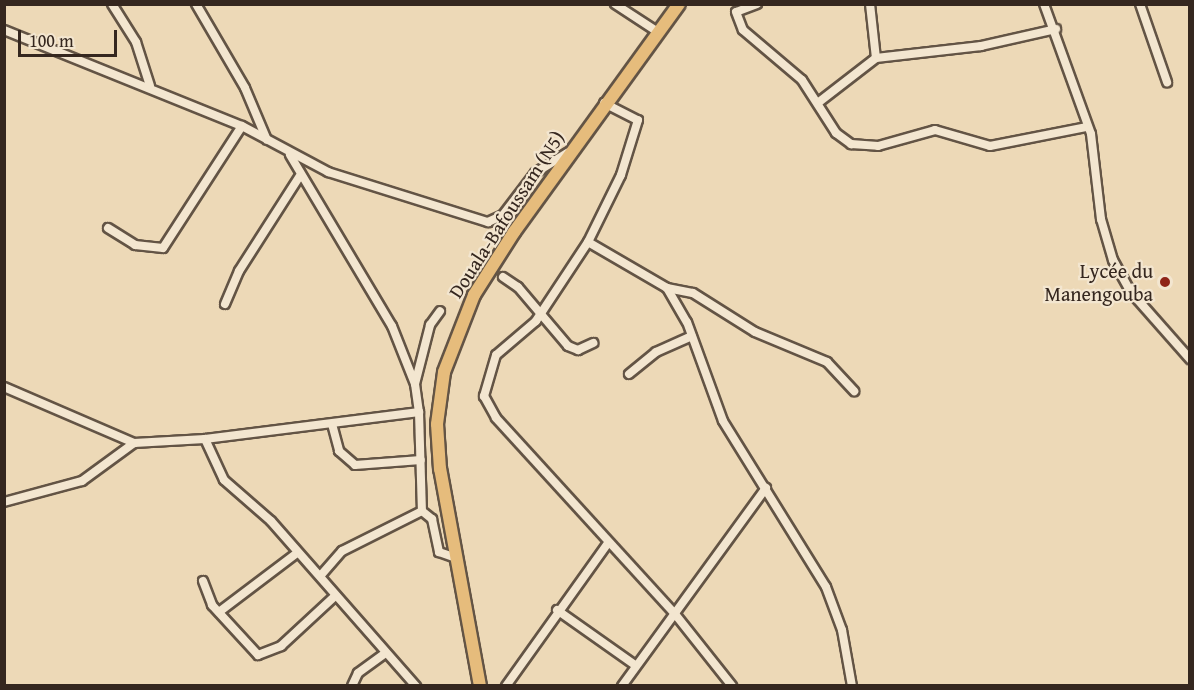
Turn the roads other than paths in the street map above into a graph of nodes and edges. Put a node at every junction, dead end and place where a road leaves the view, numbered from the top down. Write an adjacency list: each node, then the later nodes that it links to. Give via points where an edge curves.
1 (112, 4): 14 (street, via 136,42)
2 (196, 4): 19 (street, via 258,111)
3 (615, 4): 11 (street)
4 (679, 4): 11 (highway, Douala-Bafoussam (N5))
5 (757, 4): 15 (street, via 738,9 738,23)
6 (870, 4): 12 (street)
7 (1044, 4): 9 (street)
8 (1140, 4): 13 (street)
9 (1056, 29): 12 (street, via 981,46); 18 (street)
10 (4, 30): 14 (street)
11 (658, 32): 16 (highway, Douala-Bafoussam (N5))
12 (876, 58): 15 (street)
13 (1167, 82)
14 (150, 86): 17 (street)
15 (819, 102): 18 (street, via 836,133 869,148 924,130 990,146)
16 (604, 103): 20 (highway, Douala-Bafoussam (N5)); 24 (street, via 638,120)
17 (242, 126): 19 (street); 23 (street, via 163,249 135,245)
18 (1087, 127): 32 (street, via 1113,260 1130,291)
19 (267, 140): 21 (street)
20 (568, 152): 21 (street, via 535,173 503,215 488,222); 47 (highway, Douala-Bafoussam (N5), via 474,295 444,372 439,458)
21 (290, 155): 22 (street)
22 (299, 177): 27 (street, via 240,271); 34 (street, via 392,326)
23 (108, 228)
24 (588, 242): 26 (street); 29 (street)
25 (502, 277): 29 (street)
26 (667, 288): 30 (street); 36 (street, via 693,293 755,332 826,362)
27 (225, 304)
28 (440, 311): 34 (street, via 430,325)
29 (541, 314): 31 (street, via 574,350); 45 (street, via 490,365 487,407)
30 (692, 336): 33 (street, via 656,352); 42 (street, via 723,421)
31 (592, 343)
32 (1190, 359)
33 (629, 374)
34 (415, 384): 37 (street)
35 (4, 387): 40 (street)
36 (854, 391)
37 (419, 412): 38 (street); 41 (street)
38 (332, 424): 39 (street); 41 (street, via 339,451 355,465)
39 (205, 439): 40 (street); 46 (street, via 224,480)
40 (134, 443): 43 (street, via 82,481)
41 (421, 460): 44 (street)
42 (766, 488): 53 (street); 62 (street, via 833,603)
43 (4, 502)
44 (422, 511): 47 (street, via 432,519 439,552); 48 (street, via 342,551)
45 (608, 543): 51 (street); 53 (street)
46 (297, 553): 48 (street); 52 (street)
47 (456, 558): 58 (highway, Douala-Bafoussam (N5))
48 (320, 576): 50 (street)
49 (203, 581): 52 (street)
50 (335, 596): 52 (street, via 266,654 253,652); 54 (street)
51 (557, 610): 55 (street); 59 (street)
52 (219, 612)
53 (675, 614): 55 (street); 61 (street)
54 (386, 653): 56 (street, via 358,673); 57 (street)
55 (635, 665): 60 (street)
56 (352, 686)
57 (416, 686)
58 (480, 686)
59 (506, 686)
60 (622, 686)
61 (732, 686)
62 (852, 686)

